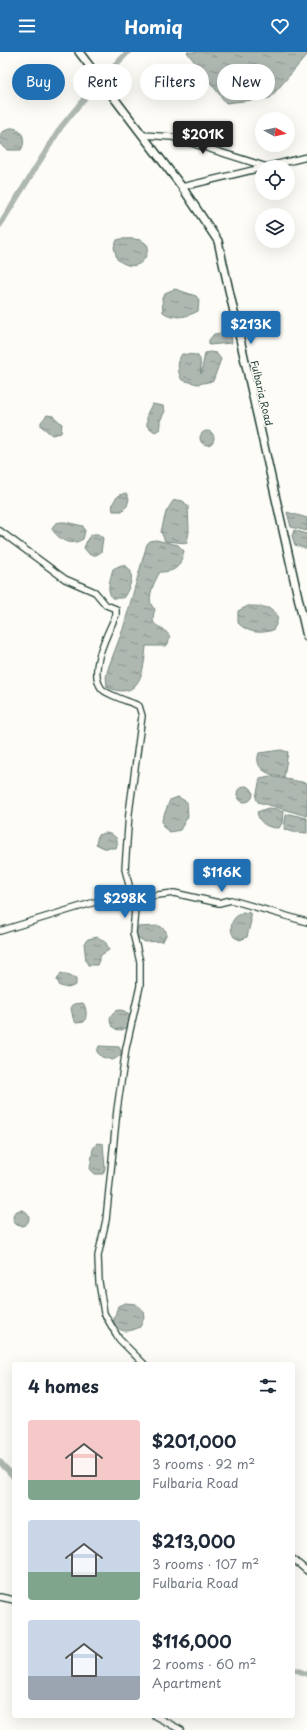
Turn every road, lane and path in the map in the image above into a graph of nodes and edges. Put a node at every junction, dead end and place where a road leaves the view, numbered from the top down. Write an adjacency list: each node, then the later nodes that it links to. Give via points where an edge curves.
1 (79, 52): 2 (main road, Fulbaria Road)
2 (143, 135): 5 (street, via 177,138); 7 (main road, Fulbaria Road)
3 (307, 156): 4 (street)
4 (290, 160)
5 (255, 163)
6 (255, 168): 7 (street)
7 (182, 187): 9 (main road, Fulbaria Road, via 218,241)
8 (0, 531): 10 (street, via 65,579 95,592 106,605 116,609 116,615 99,652 97,681 103,690 139,706 142,716 129,813 125,869)
9 (307, 637)
10 (131, 891): 11 (street); 13 (street)
11 (133, 898): 12 (street, via 174,893 219,903 231,900); 14 (street, via 133,933 140,962 140,986 126,1048 106,1220 98,1256 104,1313 119,1339)
12 (307, 922)
13 (0, 932)
14 (142, 1362)
15 (295, 1561): 16 (street)
16 (307, 1571)
17 (0, 1597): 18 (street)
18 (12, 1600)
19 (159, 1718): 20 (street)
20 (181, 1730)

